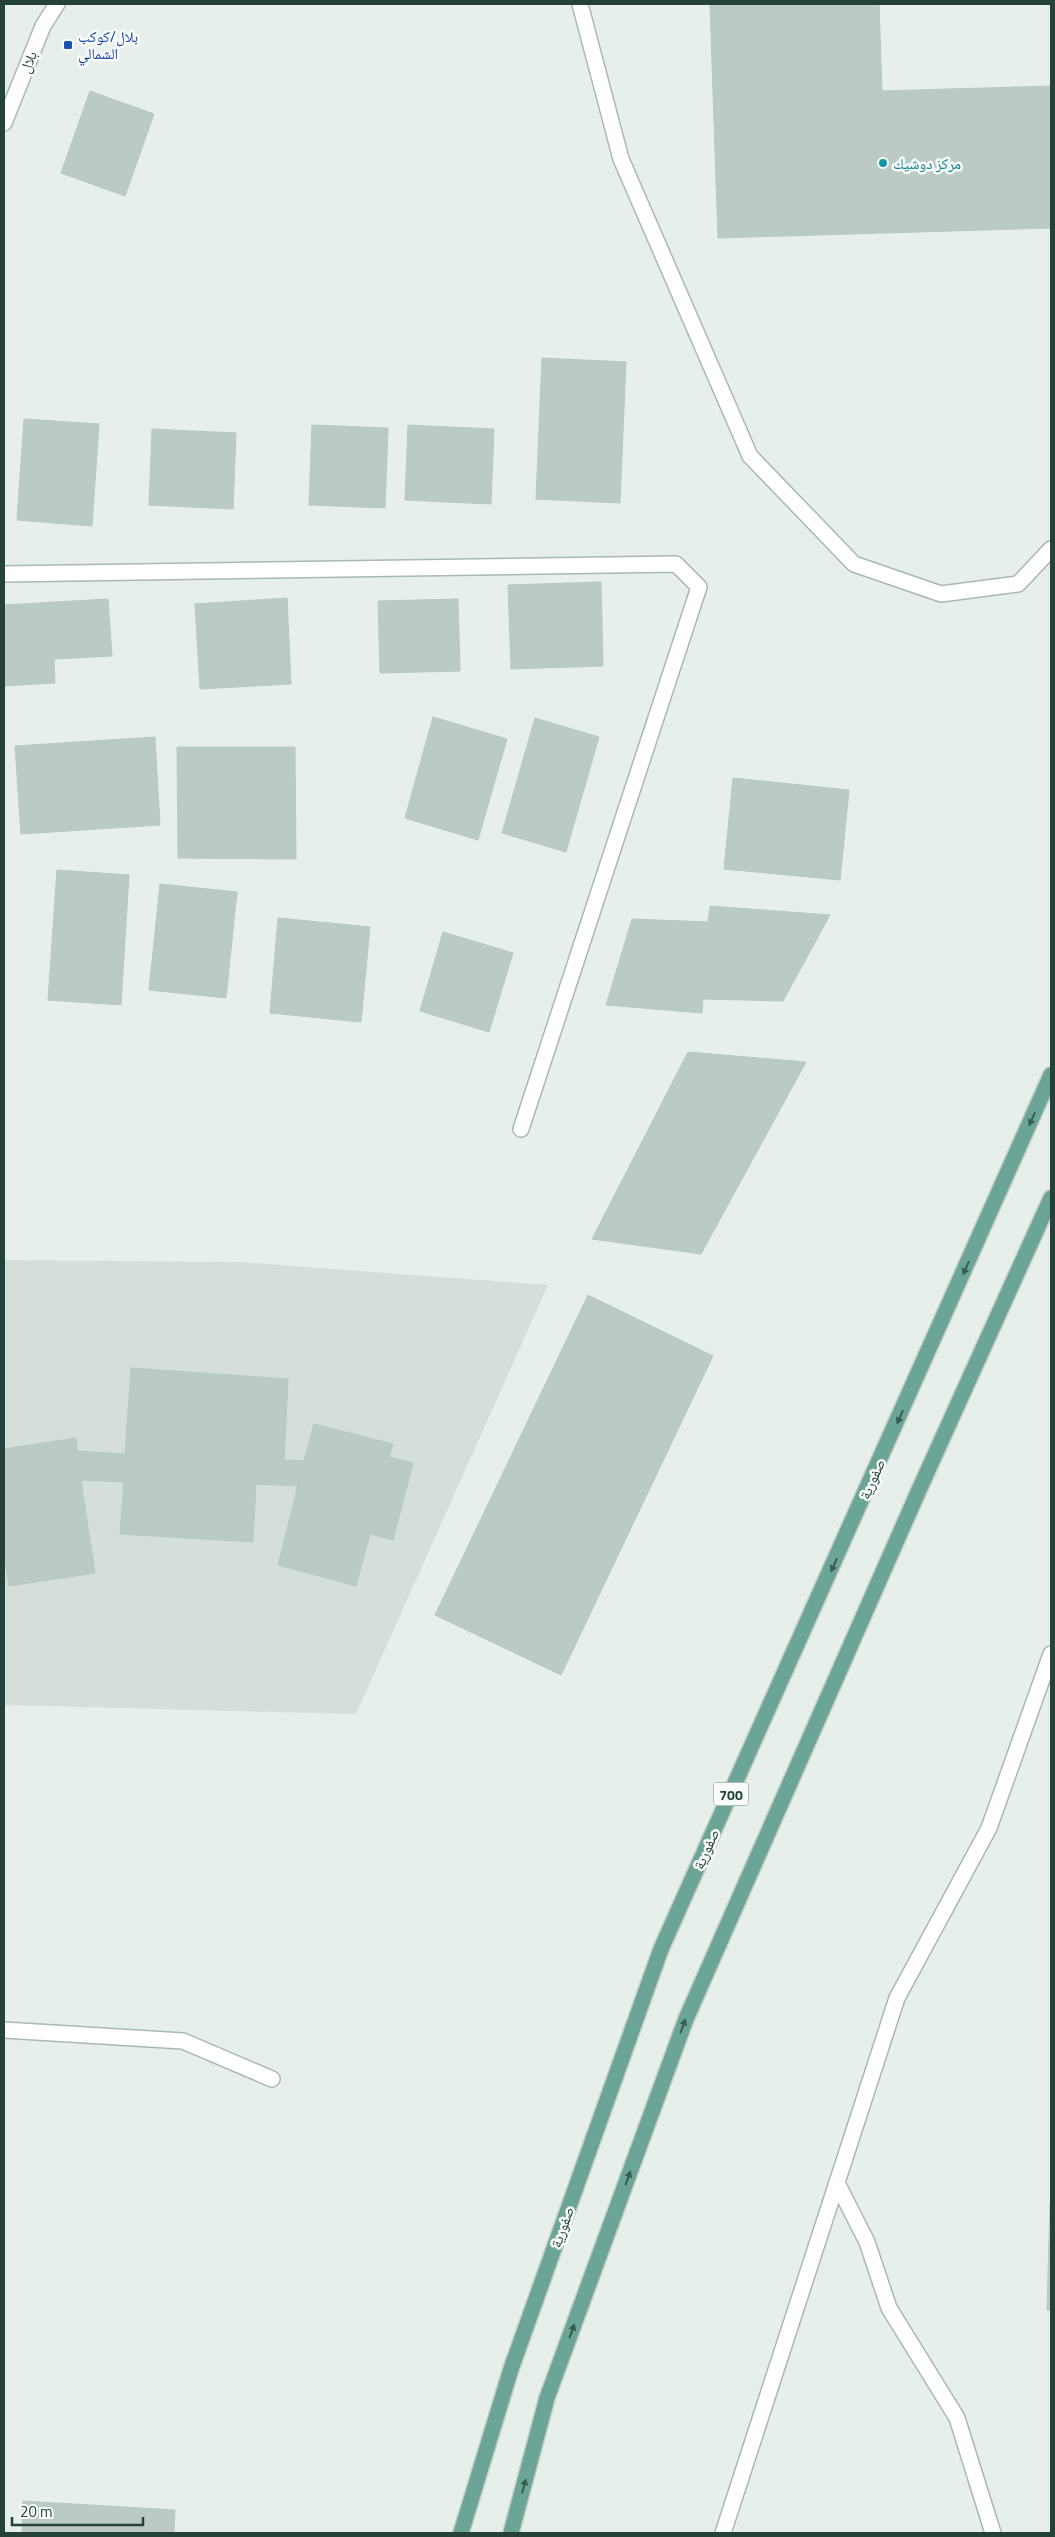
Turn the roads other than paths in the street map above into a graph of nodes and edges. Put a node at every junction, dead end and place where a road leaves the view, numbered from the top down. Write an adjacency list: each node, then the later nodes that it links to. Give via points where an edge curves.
1 (57, 4): 3 (street, بلال, via 42,26)
2 (580, 4): 4 (street, via 621,159 750,456 854,564 941,594 1018,584)
3 (4, 123)
4 (1051, 549)
5 (4, 574): 7 (street, via 676,564 699,586)
6 (1051, 1075): 13 (main road, صفورية / 700, one-way to 13, via 661,1949 512,2368)
7 (521, 1129)
8 (1051, 1198): 14 (main road, one-way to 8, via 548,2398 686,2019 914,1500)
9 (1051, 1654): 12 (street, via 989,1828 897,1998)
10 (4, 2030): 11 (street, via 184,2041)
11 (272, 2079)
12 (837, 2183): 15 (street); 16 (street, via 867,2242 889,2308 957,2418)
13 (461, 2533)
14 (511, 2533)
15 (723, 2533)
16 (993, 2533)

